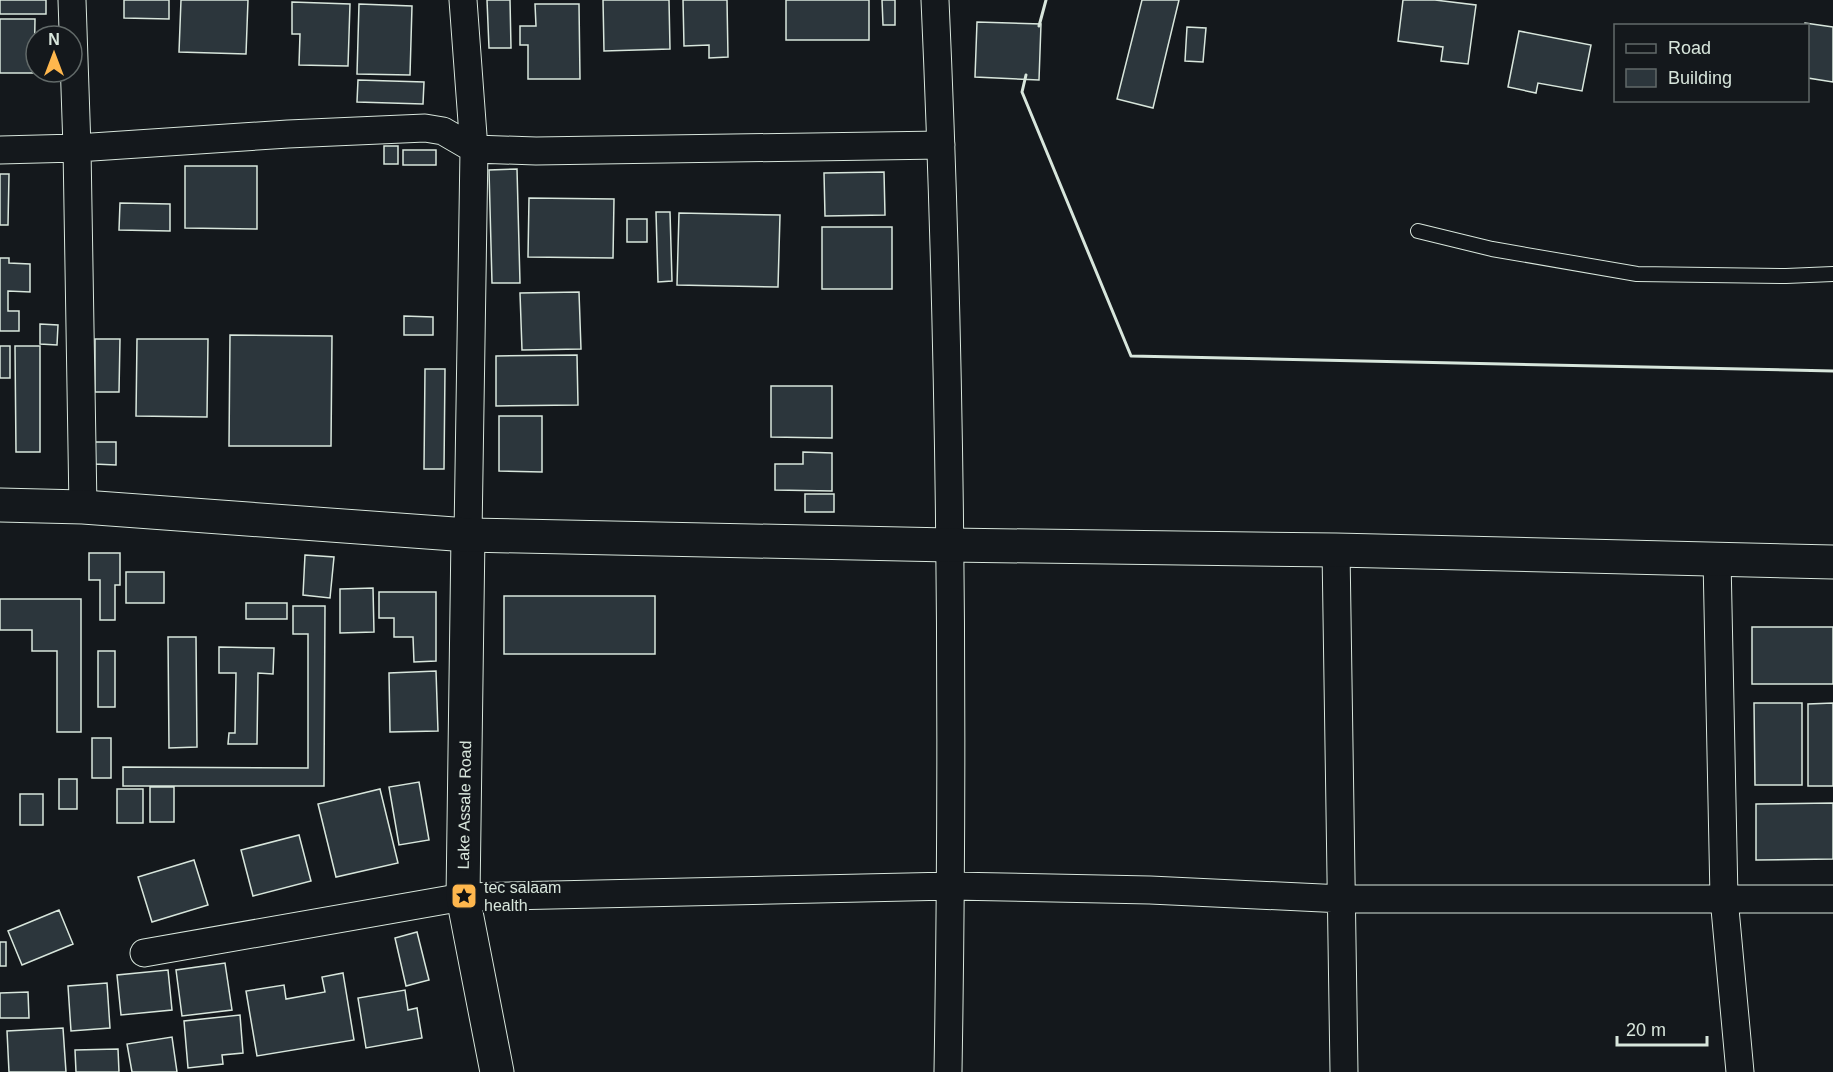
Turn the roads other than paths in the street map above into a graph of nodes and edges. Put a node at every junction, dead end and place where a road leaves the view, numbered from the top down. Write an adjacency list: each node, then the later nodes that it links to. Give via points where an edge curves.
1 (72, 0): 5 (street)
2 (463, 0): 6 (street)
3 (934, 0): 4 (street)
4 (941, 145): 6 (street); 13 (street)
5 (77, 148): 6 (street, via 425,128 443,131); 7 (street); 11 (street)
6 (474, 149): 12 (street)
7 (0, 150)
8 (1418, 231): 9 (lane, via 1492,249 1637,274)
9 (1833, 274)
10 (0, 505): 11 (main road)
11 (83, 507): 12 (main road)
12 (468, 535): 13 (main road); 18 (main road, Lake Assale Road)
13 (949, 545): 14 (main road); 17 (street)
14 (1336, 550): 15 (main road); 19 (street)
15 (1717, 559): 16 (main road); 20 (street)
16 (1833, 562)
17 (951, 886): 18 (street); 19 (street); 25 (street)
18 (463, 897): 22 (street); 23 (main road, Lake Assale Road)
19 (1343, 898): 20 (street); 26 (street)
20 (1724, 898): 21 (street); 27 (street)
21 (1833, 899)
22 (144, 953)
23 (496, 1072): 24 (street)
24 (515, 1072)
25 (948, 1072)
26 (1344, 1072)
27 (1740, 1072)

